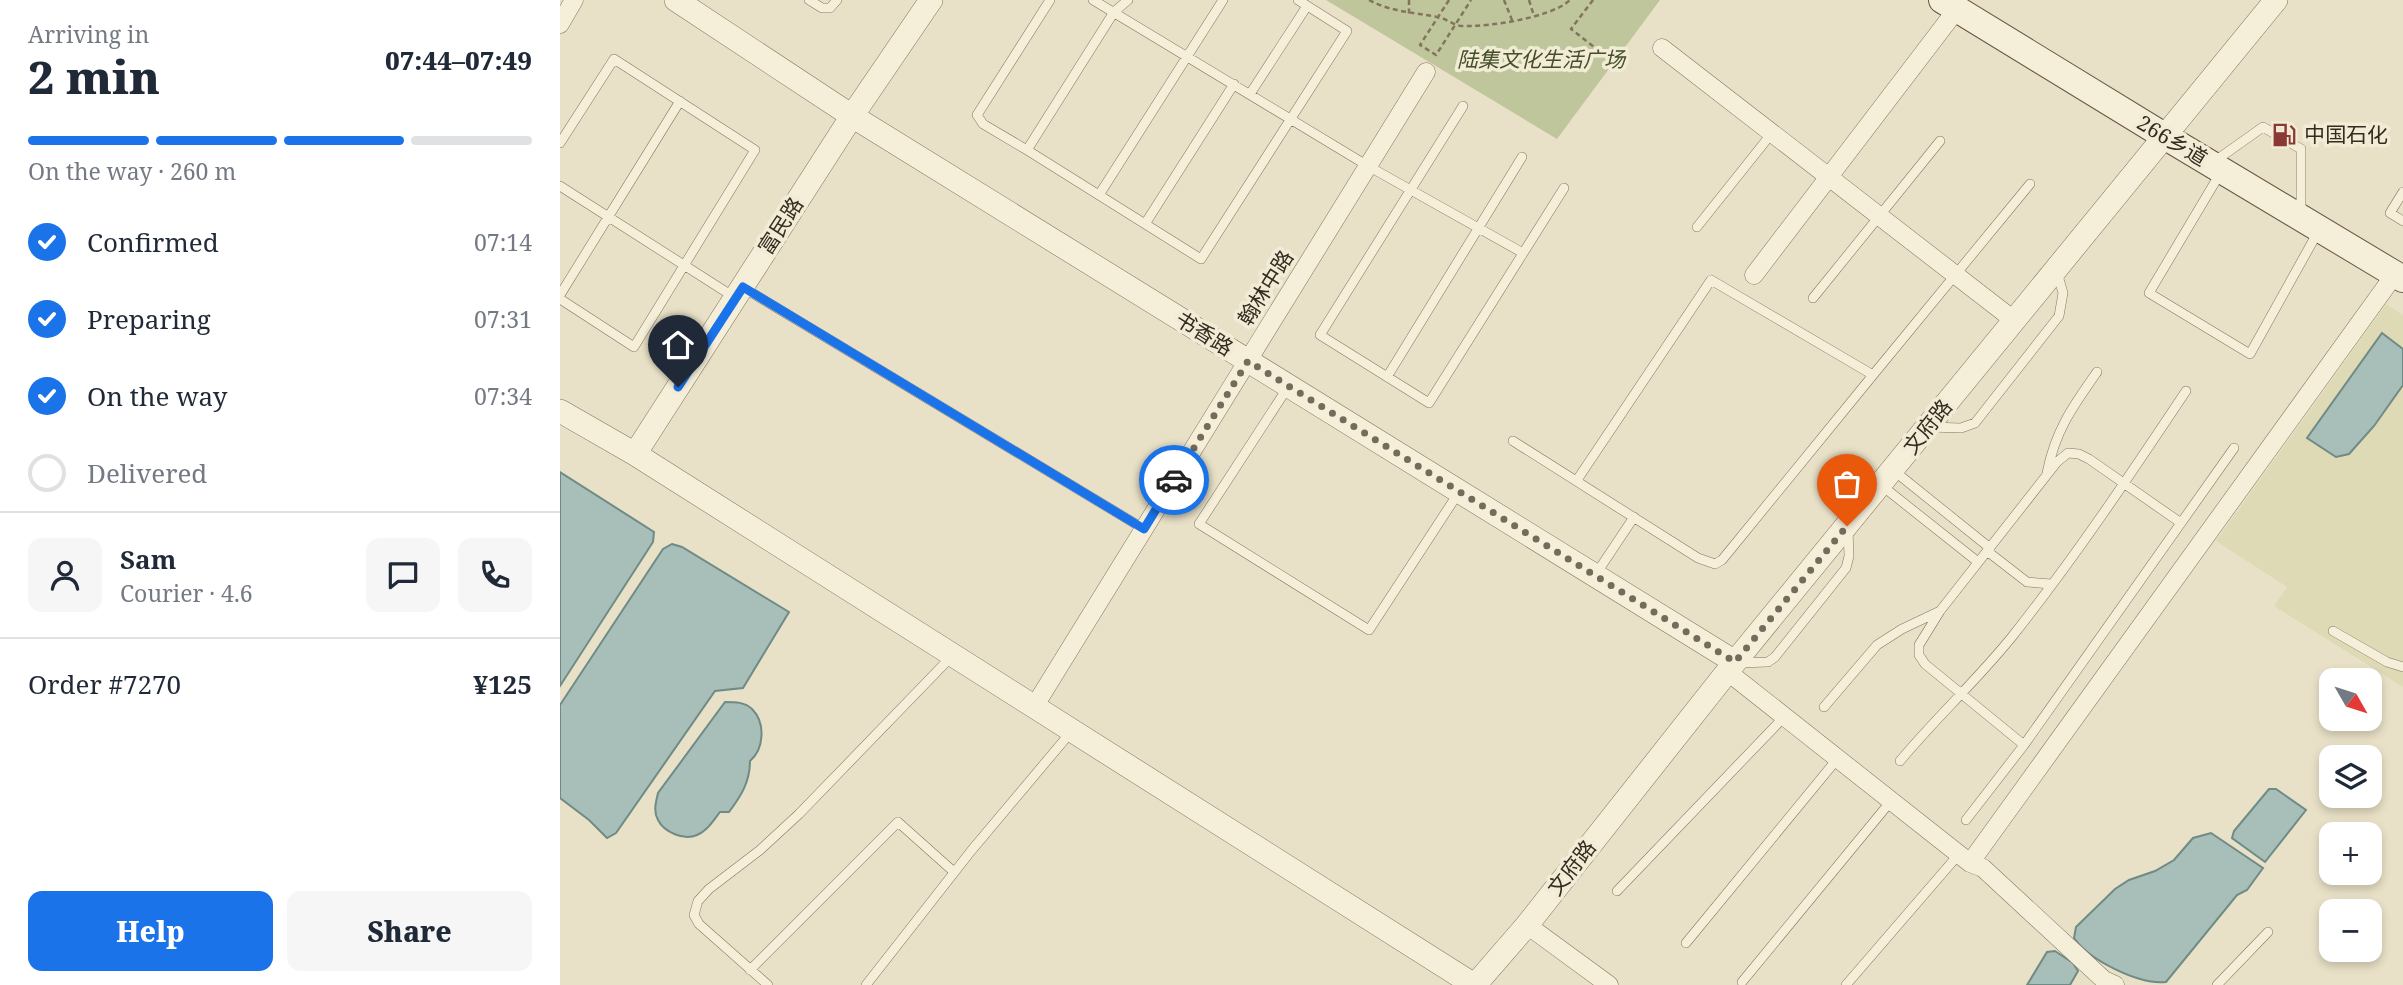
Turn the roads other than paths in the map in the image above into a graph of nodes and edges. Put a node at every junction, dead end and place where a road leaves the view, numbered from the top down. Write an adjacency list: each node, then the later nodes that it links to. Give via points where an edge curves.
1 (574, 0): 15 (street)
2 (676, 0): 23 (street, 书香路)
3 (809, 0): 4 (lane, via 822,8 830,8)
4 (837, 0)
5 (931, 0): 23 (street, 富民路)
6 (1050, 0): 29 (lane, via 977,115)
7 (1093, 0): 14 (lane)
8 (1128, 0): 14 (lane)
9 (1223, 0): 17 (lane)
10 (1298, 0): 13 (lane)
11 (2276, 0): 26 (street, 文府路)
12 (1950, 5): 26 (main road, 266乡道); 33 (street)
13 (1307, 6): 20 (lane); 24 (lane, via 1347,31)
14 (1114, 12): 17 (lane); 29 (lane)
15 (560, 24)
16 (1662, 48): 25 (street)
17 (1187, 56): 19 (lane); 39 (lane)
18 (1426, 72): 31 (street, 翰林中路)
19 (1234, 84): 20 (lane); 43 (lane)
20 (1250, 94): 24 (lane)
21 (680, 102): 28 (lane, via 614,59); 41 (lane); 48 (lane, via 755,150)
22 (1463, 106): 37 (lane)
23 (852, 116): 53 (street, 富民路); 57 (street, 书香路)
24 (1290, 119): 31 (lane); 43 (lane, via 1201,259)
25 (1772, 133): 33 (street); 45 (lane)
26 (2166, 137): 32 (main road, 266乡道); 49 (street, 文府路)
27 (1940, 141): 40 (lane)
28 (560, 143)
29 (1027, 150): 39 (lane)
30 (1522, 157): 46 (lane)
31 (1368, 166): 37 (lane); 57 (street, 翰林中路)
32 (2216, 168): 44 (main road, 266乡道); 44 (lane, via 2263,127 2301,149); 44 (lane, via 2149,293 2250,354)
33 (1828, 177): 40 (street); 50 (street)
34 (2030, 184): 51 (lane)
35 (560, 186): 41 (lane)
36 (1564, 188): 47 (lane)
37 (1411, 190): 46 (lane); 60 (lane, via 1320,335)
38 (2403, 192): 42 (lane, via 2390,213)
39 (1099, 195): 43 (lane)
40 (1879, 216): 51 (street); 55 (lane)
41 (608, 217): 48 (lane); 54 (lane)
42 (2403, 221)
43 (1145, 224)
44 (2311, 224): 52 (main road, 266乡道)
45 (1698, 227)
46 (1478, 228): 47 (lane); 60 (lane)
47 (1523, 253): 60 (lane, via 1429,403)
48 (684, 265): 53 (lane); 54 (lane, via 634,346)
49 (2056, 271): 56 (street, 文府路); 64 (lane, via 2063,293 2059,316 1975,423 1961,428)
50 (1754, 275)
51 (1955, 275): 56 (street); 59 (lane)
52 (2399, 276): 97 (street)
53 (739, 293): 67 (street, 富民路); 75 (lane)
54 (560, 297)
55 (1813, 298)
56 (2015, 321): 64 (street, 文府路)
57 (1248, 361): 61 (street, 书香路); 75 (street, 翰林中路)
58 (2097, 372): 68 (lane, via 2061,426)
59 (1873, 375): 70 (lane, via 1711,280); 73 (lane, via 1722,560 1706,562)
60 (1387, 377)
61 (1289, 386): 72 (street, 书香路); 72 (lane, via 1199,524 1335,609 1369,630)
62 (2186, 391): 71 (lane)
63 (560, 411): 67 (street)
64 (1928, 427): 69 (street, 文府路)
65 (1513, 441): 70 (lane)
66 (2234, 448): 74 (lane)
67 (635, 454): 84 (street)
68 (2046, 476): 71 (lane, via 2068,453 2079,454); 76 (lane)
69 (1887, 477): 76 (lane); 77 (lane); 85 (street, 文府路)
70 (1577, 480): 73 (lane)
71 (2124, 483): 74 (lane); 80 (lane)
72 (1459, 491): 78 (street, 书香路)
73 (1634, 517): 78 (lane)
74 (2181, 523): 92 (lane)
75 (1144, 529): 88 (street, 翰林中路)
76 (1988, 549): 77 (lane); 79 (lane)
77 (1978, 562): 82 (lane)
78 (1595, 576): 85 (street, 书香路)
79 (2027, 582): 80 (lane); 81 (lane)
80 (2051, 584): 81 (lane)
81 (2037, 603): 87 (lane)
82 (1940, 611): 87 (lane, via 1919,645 1919,655); 89 (lane, via 1877,645)
83 (2333, 631): 86 (lane)
84 (953, 655): 88 (street); 103 (lane, via 799,814 698,901 694,915 699,924)
85 (1732, 667): 90 (street); 100 (street, 文府路)
86 (2403, 667)
87 (1961, 693): 92 (lane); 94 (lane)
88 (1034, 707): 91 (street)
89 (1824, 707)
90 (1785, 716): 93 (street); 99 (lane)
91 (1072, 731): 98 (lane); 107 (street)
92 (2024, 745): 96 (lane)
93 (1838, 758): 95 (street); 102 (lane)
94 (1900, 761)
95 (1891, 801): 97 (street); 104 (lane)
96 (1966, 821)
97 (1964, 858): 109 (lane); 110 (street, via 1983,868 2104,980)
98 (954, 872): 103 (lane, via 898,822); 106 (lane)
99 (1617, 891)
100 (1527, 925): 107 (street, 文府路); 108 (street)
101 (2268, 932): 111 (lane)
102 (1686, 943)
103 (750, 970): 105 (lane)
104 (1742, 982)
105 (768, 985)
106 (866, 985)
107 (1474, 985)
108 (1609, 985)
109 (1846, 985)
110 (2115, 985)
111 (2217, 985)

